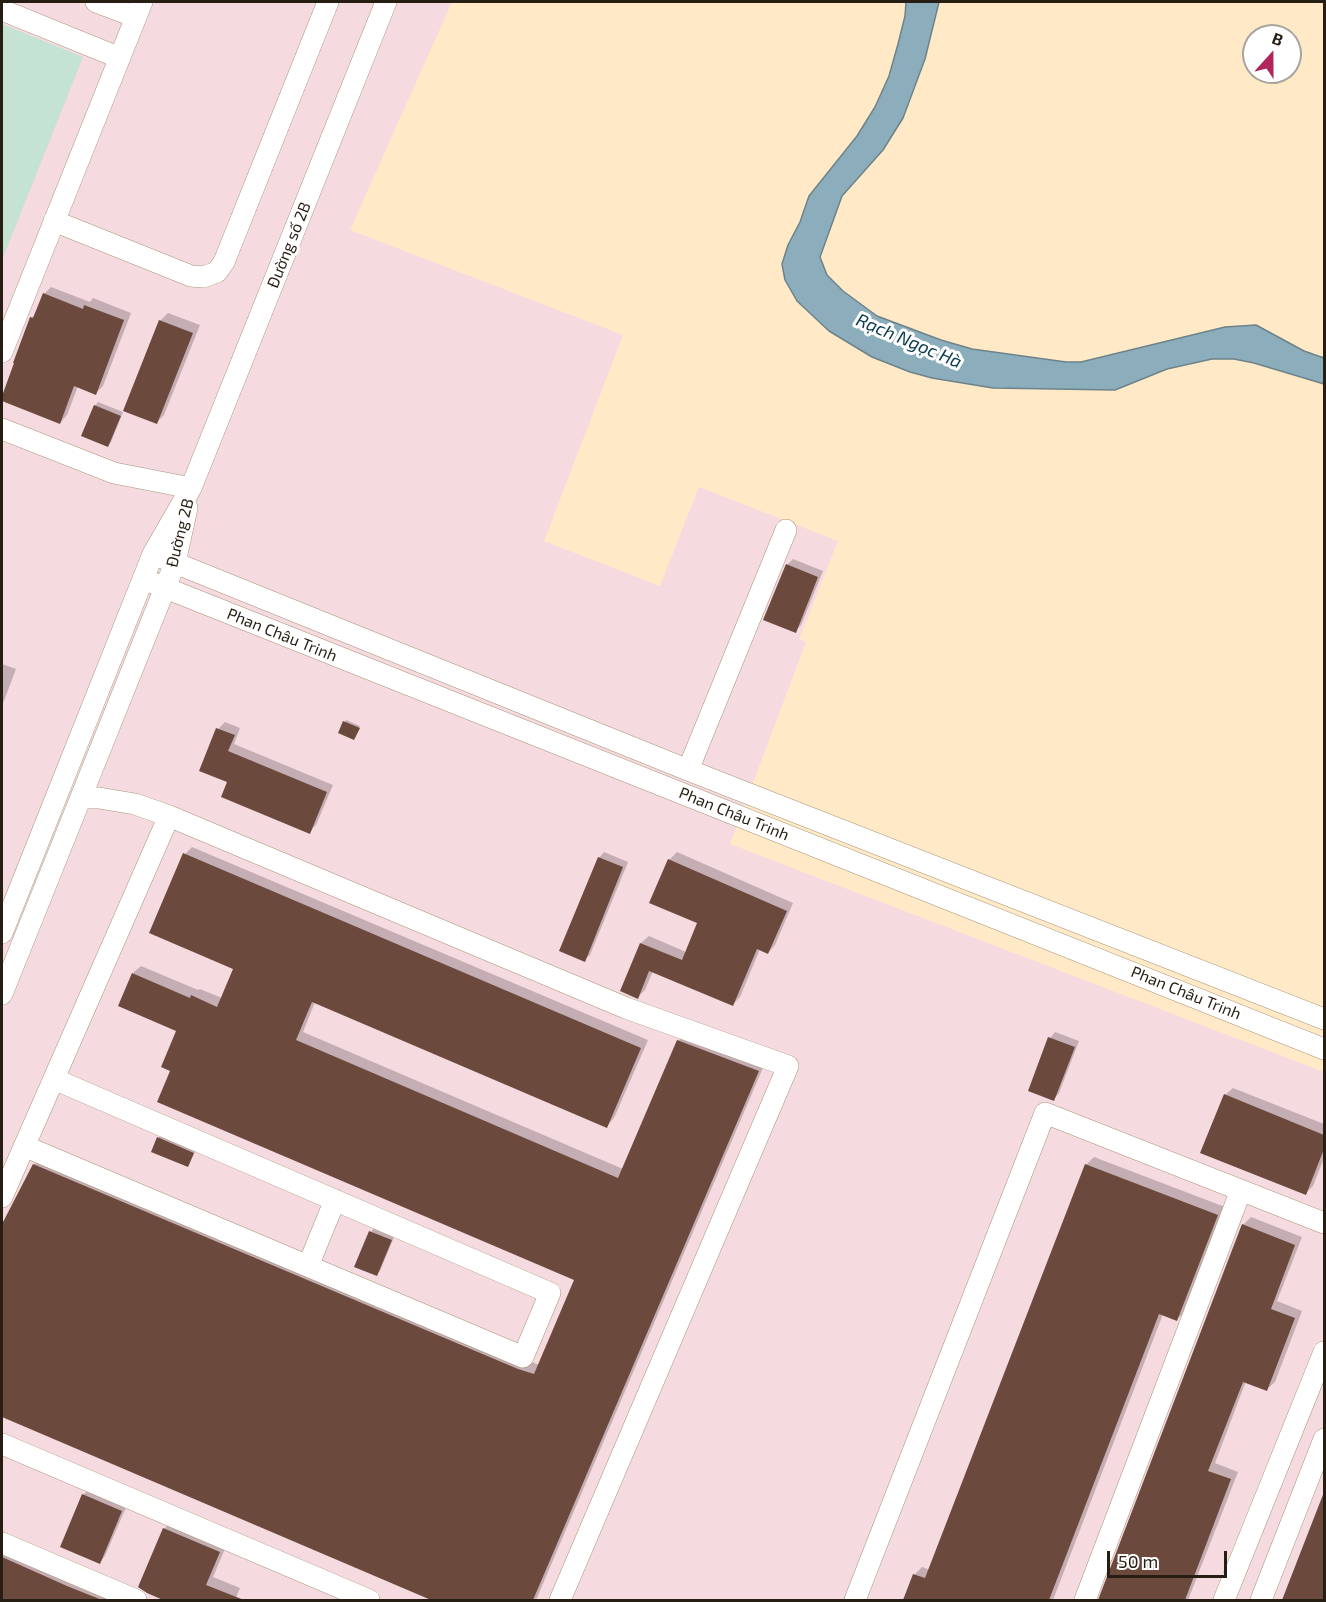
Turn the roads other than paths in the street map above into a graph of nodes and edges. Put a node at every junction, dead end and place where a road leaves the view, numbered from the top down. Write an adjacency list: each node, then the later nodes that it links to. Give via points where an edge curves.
1 (96, 2): 4 (street)
2 (328, 2): 7 (street, via 217,272 202,278 191,276)
3 (386, 2): 10 (street, Đường số 2B)
4 (139, 9): 6 (street)
5 (2, 10): 6 (street)
6 (120, 58): 7 (street)
7 (54, 221): 8 (street)
8 (2, 352)
9 (2, 429): 10 (street, via 114,473)
10 (191, 488): 12 (street, Đường 2B); 13 (street, Đường 2B)
11 (786, 530): 16 (street)
12 (153, 554): 13 (street, Phan Châu Trinh); 14 (street, Đường 2B)
13 (174, 563): 15 (street, Đường 2B); 16 (street, Phan Châu Trinh)
14 (143, 579): 15 (street, Phan Châu Trinh); 19 (street, Đường 2B)
15 (165, 588): 17 (street, Đường 2B); 22 (street, Phan Châu Trinh)
16 (688, 770): 21 (street, Phan Châu Trinh)
17 (81, 798): 18 (street, via 135,804); 20 (street, Đường 2B)
18 (169, 816): 23 (street); 36 (street, via 634,1011 788,1066)
19 (2, 933)
20 (2, 994)
21 (1324, 1019)
22 (1324, 1048)
23 (54, 1079): 24 (street); 27 (street)
24 (24, 1146): 26 (street); 29 (street)
25 (1241, 1190): 28 (street); 37 (street, via 1045,1113); 38 (street)
26 (2, 1197)
27 (335, 1200): 29 (street); 29 (street, via 550,1293 523,1357)
28 (1324, 1223)
29 (308, 1266)
30 (1324, 1352): 39 (street)
31 (1324, 1438): 40 (street)
32 (2, 1444): 35 (street)
33 (2, 1543): 34 (street)
34 (136, 1600)
35 (369, 1600)
36 (560, 1600)
37 (855, 1600)
38 (1085, 1600)
39 (1224, 1600)
40 (1261, 1600)

